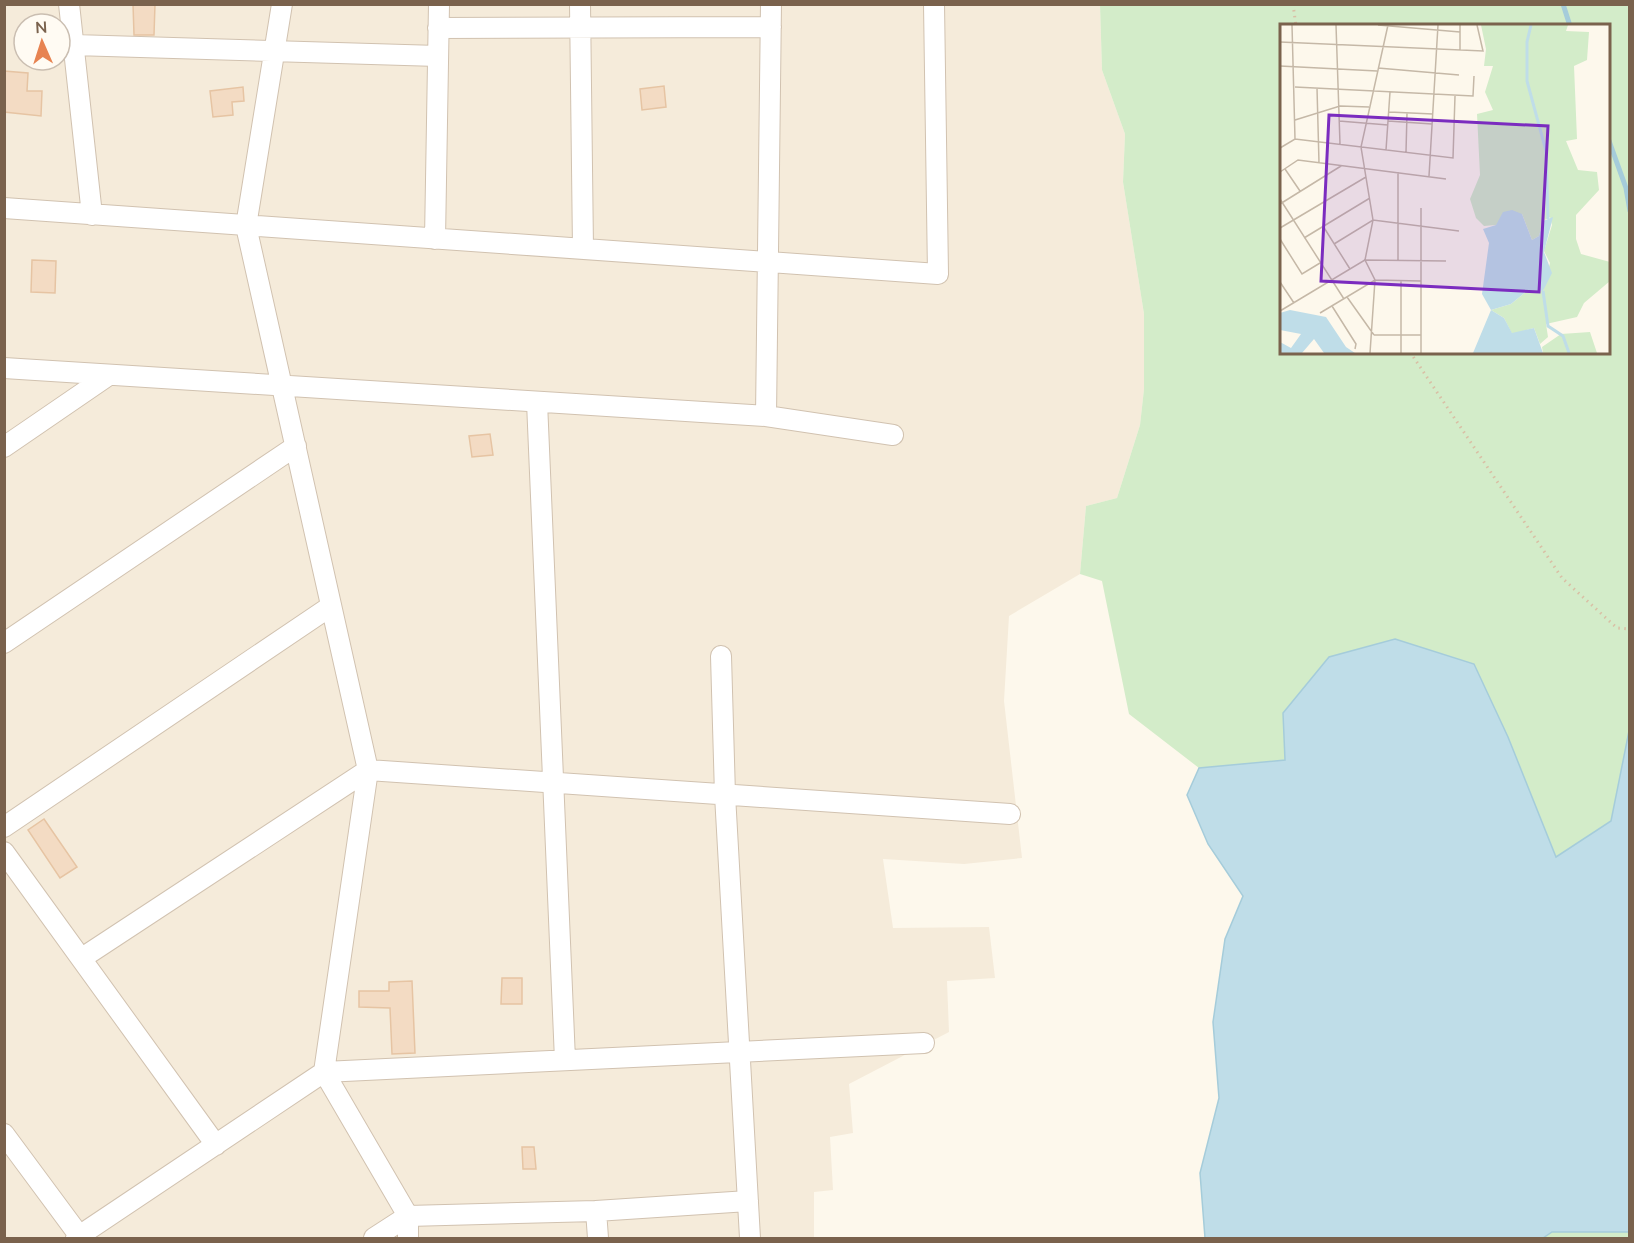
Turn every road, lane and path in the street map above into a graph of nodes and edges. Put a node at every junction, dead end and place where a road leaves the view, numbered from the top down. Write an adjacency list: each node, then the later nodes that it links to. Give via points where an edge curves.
1 (69, 4): 12 (street)
2 (282, 4): 13 (street)
3 (439, 4): 11 (street)
4 (580, 4): 9 (street)
5 (771, 4): 10 (street)
6 (934, 4): 20 (street, via 938,274)
7 (1293, 4): 8 (path)
8 (1296, 24)
9 (580, 27): 10 (street); 11 (street); 19 (street)
10 (771, 27): 20 (street)
11 (438, 28): 14 (street)
12 (74, 45): 13 (street); 16 (street)
13 (275, 51): 14 (street); 17 (street)
14 (438, 56): 18 (street)
15 (4, 208): 16 (street)
16 (92, 215): 17 (street)
17 (246, 226): 18 (street); 24 (street)
18 (435, 239): 19 (street)
19 (583, 249): 20 (street)
20 (768, 262): 26 (street)
21 (1411, 354): 31 (path, via 1562,578 1617,628)
22 (4, 368): 23 (street)
23 (109, 375): 24 (street); 28 (street)
24 (282, 386): 25 (street); 29 (street)
25 (537, 402): 26 (street); 35 (street)
26 (766, 416): 27 (street)
27 (893, 435)
28 (4, 447)
29 (296, 447): 30 (street); 32 (street)
30 (331, 606): 34 (street); 38 (street)
31 (1629, 629)
32 (4, 643)
33 (721, 656): 36 (street)
34 (368, 770): 35 (street); 40 (street); 44 (street)
35 (553, 783): 36 (street); 43 (street)
36 (725, 795): 37 (street); 42 (street)
37 (1010, 814)
38 (4, 827)
39 (4, 852): 40 (street)
40 (82, 958): 46 (street)
41 (924, 1043): 42 (street)
42 (739, 1051): 43 (street); 47 (street)
43 (565, 1060): 44 (street)
44 (324, 1072): 46 (street); 49 (street)
45 (4, 1134): 50 (street)
46 (216, 1144): 50 (street)
47 (748, 1201): 48 (street); 54 (street)
48 (596, 1211): 49 (street); 53 (street)
49 (408, 1216): 51 (street); 52 (street)
50 (79, 1238)
51 (374, 1239)
52 (408, 1239)
53 (598, 1239)
54 (750, 1239)

